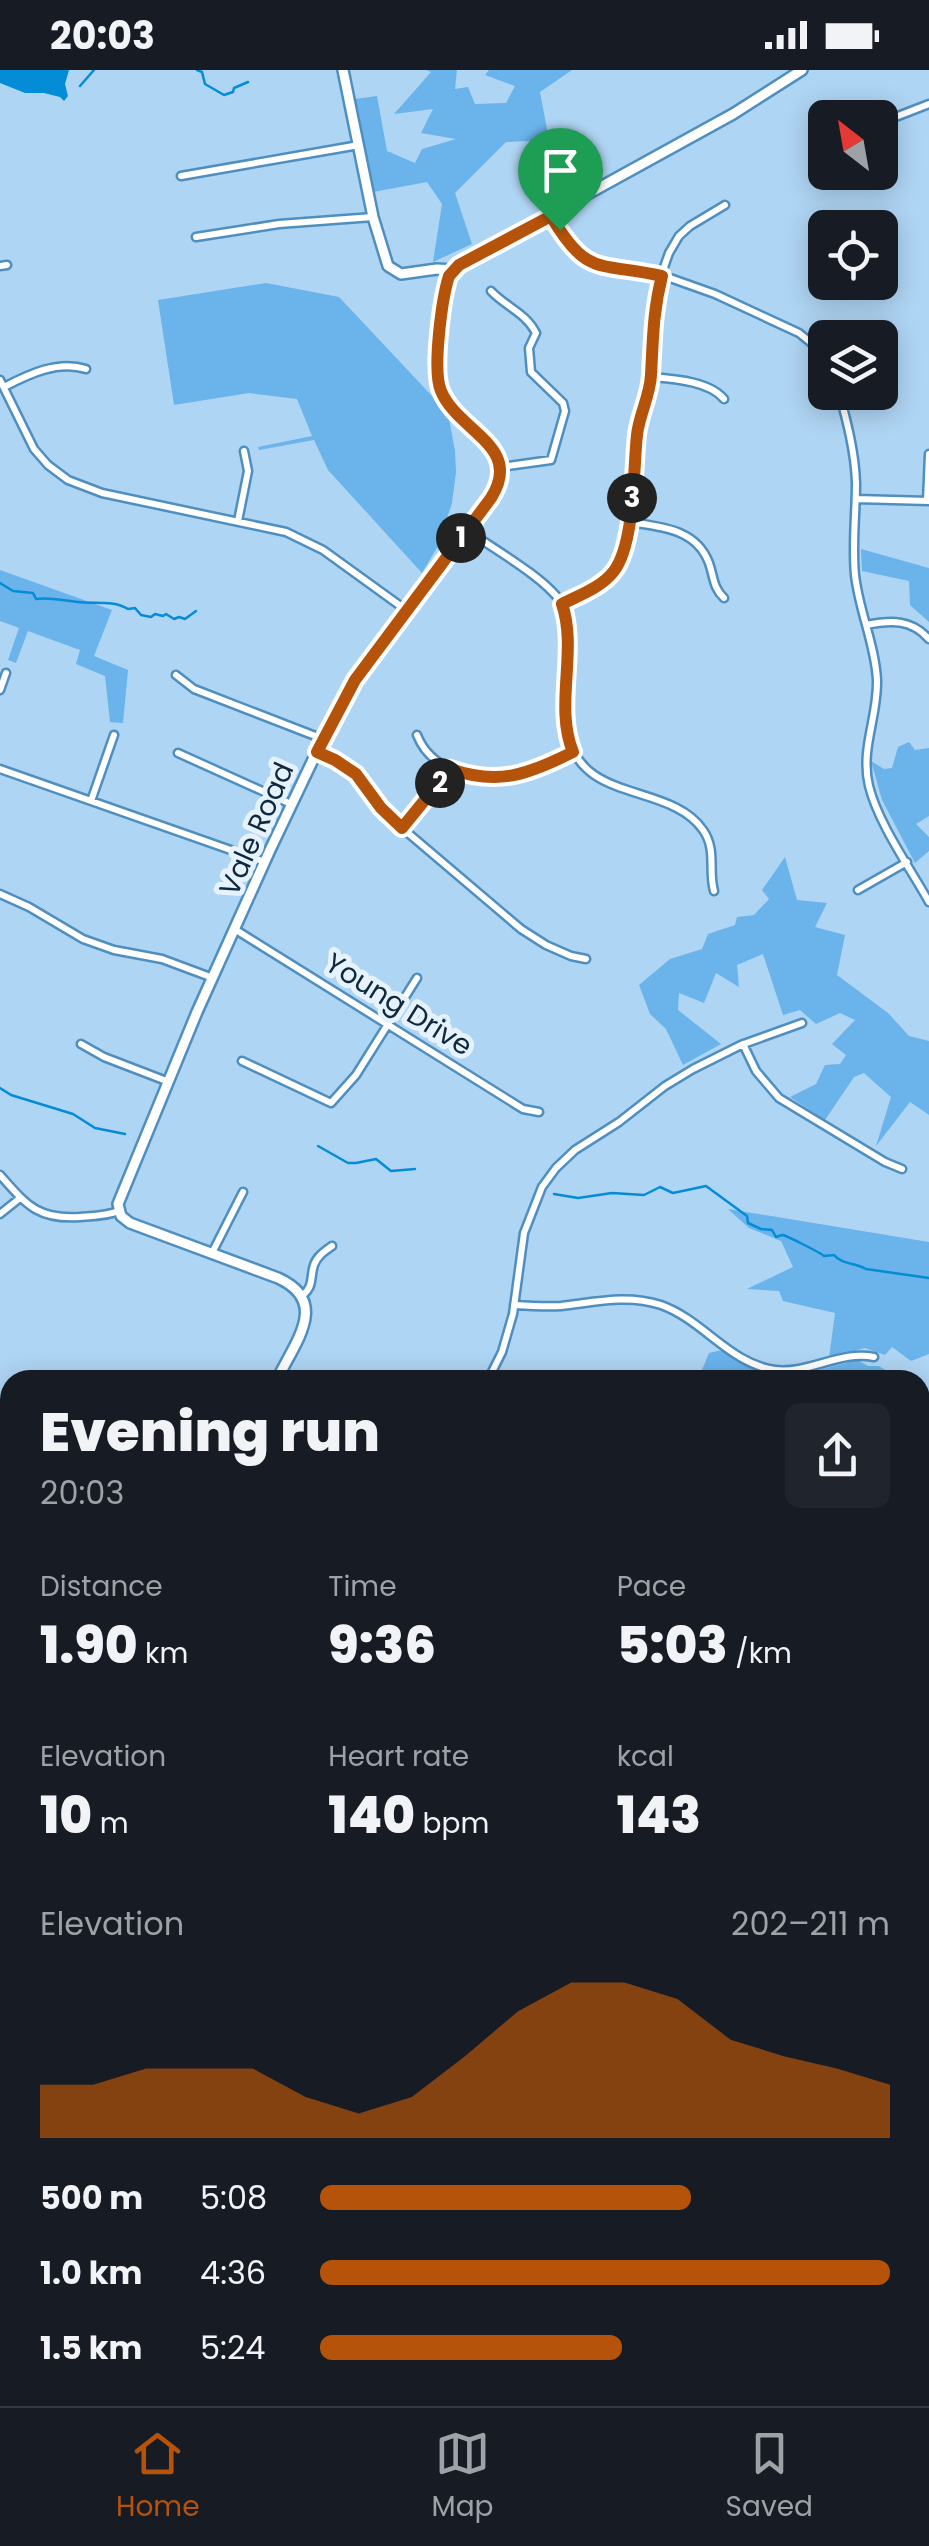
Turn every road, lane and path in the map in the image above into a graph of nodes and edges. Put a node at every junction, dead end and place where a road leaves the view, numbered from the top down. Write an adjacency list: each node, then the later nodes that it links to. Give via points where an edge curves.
1 (343, 70): 5 (main road)
2 (802, 70): 9 (main road)
3 (929, 104): 4 (street)
4 (898, 117)
5 (360, 146): 6 (street); 8 (main road)
6 (181, 176)
7 (725, 205): 12 (street, via 679,236)
8 (373, 216): 10 (street); 11 (main road, via 392,270)
9 (551, 216): 11 (main road); 12 (street, via 572,250 587,260)
10 (196, 237)
11 (453, 270): 22 (main road, via 446,286 439,387)
12 (662, 276): 14 (street); 16 (street)
13 (491, 291): 22 (street, via 534,328 530,372 565,411 551,460)
14 (808, 339)
15 (86, 369): 17 (street, via 53,368)
16 (651, 377): 18 (street, via 708,387); 26 (street)
17 (2, 383): 25 (street, via 34,449 68,480)
18 (724, 399)
19 (844, 410): 23 (street)
20 (244, 451): 25 (street, via 248,470)
21 (929, 454): 24 (street)
22 (501, 468): 27 (main road, Vale Road, via 496,489)
23 (856, 500): 24 (street); 31 (street, via 855,577)
24 (928, 500)
25 (238, 521): 30 (street, via 311,543)
26 (628, 522): 28 (street, via 691,538); 29 (street, via 614,572)
27 (467, 530): 29 (street); 30 (main road, Vale Road)
28 (724, 598)
29 (562, 604): 40 (street)
30 (406, 610): 38 (main road, Vale Road, via 355,680)
31 (866, 625): 32 (street, via 902,622); 48 (street, via 877,690 867,777)
32 (929, 639)
33 (6, 673): 35 (street)
34 (176, 675): 38 (street, via 194,689)
35 (0, 690)
36 (114, 735): 44 (street)
37 (417, 735): 43 (street, via 427,754)
38 (323, 740): 39 (main road, Vale Road)
39 (317, 752): 45 (main road, Vale Road); 46 (street, via 356,774)
40 (573, 752): 43 (street, via 518,776 488,778); 50 (street, via 598,778 698,822 711,846)
41 (178, 754): 45 (street)
42 (0, 769): 44 (street)
43 (450, 769): 46 (street)
44 (91, 801): 47 (street)
45 (291, 804): 47 (main road, Vale Road)
46 (402, 828): 54 (street, via 521,929)
47 (265, 862): 53 (main road, Vale Road)
48 (907, 862): 49 (street); 52 (street)
49 (858, 890)
50 (714, 891)
51 (0, 894): 55 (street, via 83,939)
52 (929, 902)
53 (236, 930): 55 (main road, Vale Road); 57 (street, Young Drive)
54 (586, 959)
55 (213, 978): 62 (main road, Vale Road)
56 (417, 978): 57 (street)
57 (387, 1023): 61 (street, via 331,1103); 63 (street, Young Drive)
58 (802, 1024): 60 (street)
59 (80, 1044): 62 (street)
60 (743, 1044): 64 (street, via 779,1098); 73 (street, via 666,1086 556,1168 524,1233)
61 (242, 1061)
62 (168, 1082): 68 (main road, Vale Road)
63 (538, 1112)
64 (902, 1169)
65 (0, 1175): 67 (street)
66 (242, 1192): 71 (street)
67 (20, 1198): 68 (street, via 52,1217); 69 (street)
68 (119, 1212): 71 (main road, via 130,1223)
69 (0, 1214)
70 (332, 1246): 72 (street, via 315,1262)
71 (212, 1253): 72 (main road)
72 (303, 1295): 75 (main road, via 304,1322)
73 (514, 1305): 74 (street, via 646,1301 684,1316 742,1358 772,1370); 76 (street)
74 (874, 1356)
75 (282, 1370)
76 (492, 1370)

